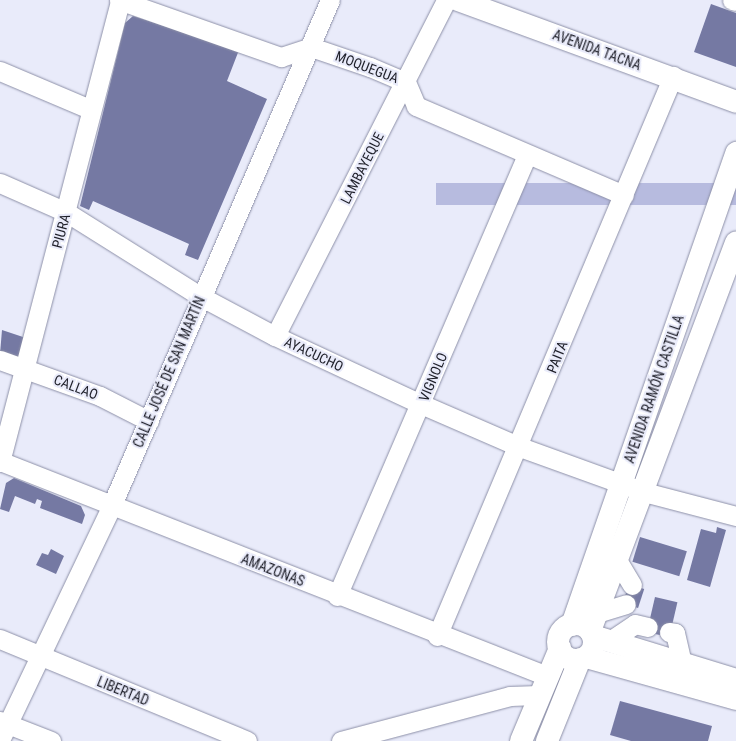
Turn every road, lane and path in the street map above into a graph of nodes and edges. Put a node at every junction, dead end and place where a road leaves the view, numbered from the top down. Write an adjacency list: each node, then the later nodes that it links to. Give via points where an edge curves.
1 (120, 0): 7 (street, via 281,57); 12 (street, PIURA)
2 (330, 0): 7 (street, CALLE JOSÉ DE SAN MARTÍN)
3 (446, 0): 10 (street, LAMBAYEQUE)
4 (458, 0): 9 (main road, AVENIDA TACNA)
5 (732, 0): 6 (street)
6 (736, 1)
7 (311, 46): 10 (street, MOQUEGUA); 19 (street, CALLE JOSÉ DE SAN MARTÍN)
8 (0, 71): 12 (street)
9 (672, 76): 11 (main road, AVENIDA TACNA); 16 (street, PAITA)
10 (406, 82): 14 (street, MOQUEGUA, via 416,106); 20 (street, LAMBAYEQUE)
11 (736, 102)
12 (90, 109): 17 (street, PIURA)
13 (736, 153): 27 (main road, AVENIDA RAMÓN CASTILLA)
14 (526, 156): 16 (street, MOQUEGUA); 23 (street, VIGNOLO)
15 (0, 183): 17 (street, AYACUCHO)
16 (624, 195): 25 (street, PAITA)
17 (66, 212): 19 (street, AYACUCHO); 22 (street, PIURA)
18 (736, 243): 28 (main road, AVENIDA RAMÓN CASTILLA)
19 (200, 296): 20 (street, AYACUCHO); 24 (street, CALLE JOSÉ DE SAN MARTÍN)
20 (275, 336): 23 (street, AYACUCHO)
21 (0, 360): 22 (street, CALLAO)
22 (25, 368): 24 (street, CALLAO); 26 (street, PIURA)
23 (422, 404): 25 (street, AYACUCHO); 33 (street, VIGNOLO)
24 (149, 421): 29 (street, CALLE JOSÉ DE SAN MARTÍN)
25 (520, 447): 27 (street, AYACUCHO); 36 (street, PAITA)
26 (0, 461): 29 (street, AMAZONAS)
27 (621, 483): 28 (street, AYACUCHO); 34 (main road, AVENIDA RAMÓN CASTILLA)
28 (644, 492): 30 (street, AYACUCHO); 31 (main road, AVENIDA RAMÓN CASTILLA)
29 (111, 507): 33 (street, AMAZONAS); 39 (street, CALLE JOSÉ DE SAN MARTÍN)
30 (736, 516)
31 (618, 560): 32 (street); 34 (main road, AVENIDA RAMÓN CASTILLA)
32 (632, 585)
33 (337, 596): 36 (street, AMAZONAS)
34 (592, 629): 34 (street, via 626,606 642,625); 38 (main road, via 560,634); 40 (main road, via 594,645); 41 (main road)
35 (669, 632): 41 (street, via 674,633)
36 (438, 636): 43 (street, AMAZONAS)
37 (0, 639): 39 (street, LIBERTAD)
38 (560, 648): 40 (main road, via 571,659); 43 (main road)
39 (36, 657): 45 (street, CALLE JOSÉ DE SAN MARTÍN); 47 (street, LIBERTAD)
40 (583, 658): 44 (main road); 50 (main road)
41 (682, 663): 42 (main road)
42 (736, 680)
43 (543, 686): 48 (street); 49 (main road)
44 (736, 699)
45 (2, 728): 46 (street)
46 (51, 741)
47 (247, 741)
48 (341, 741)
49 (521, 741)
50 (547, 741)

